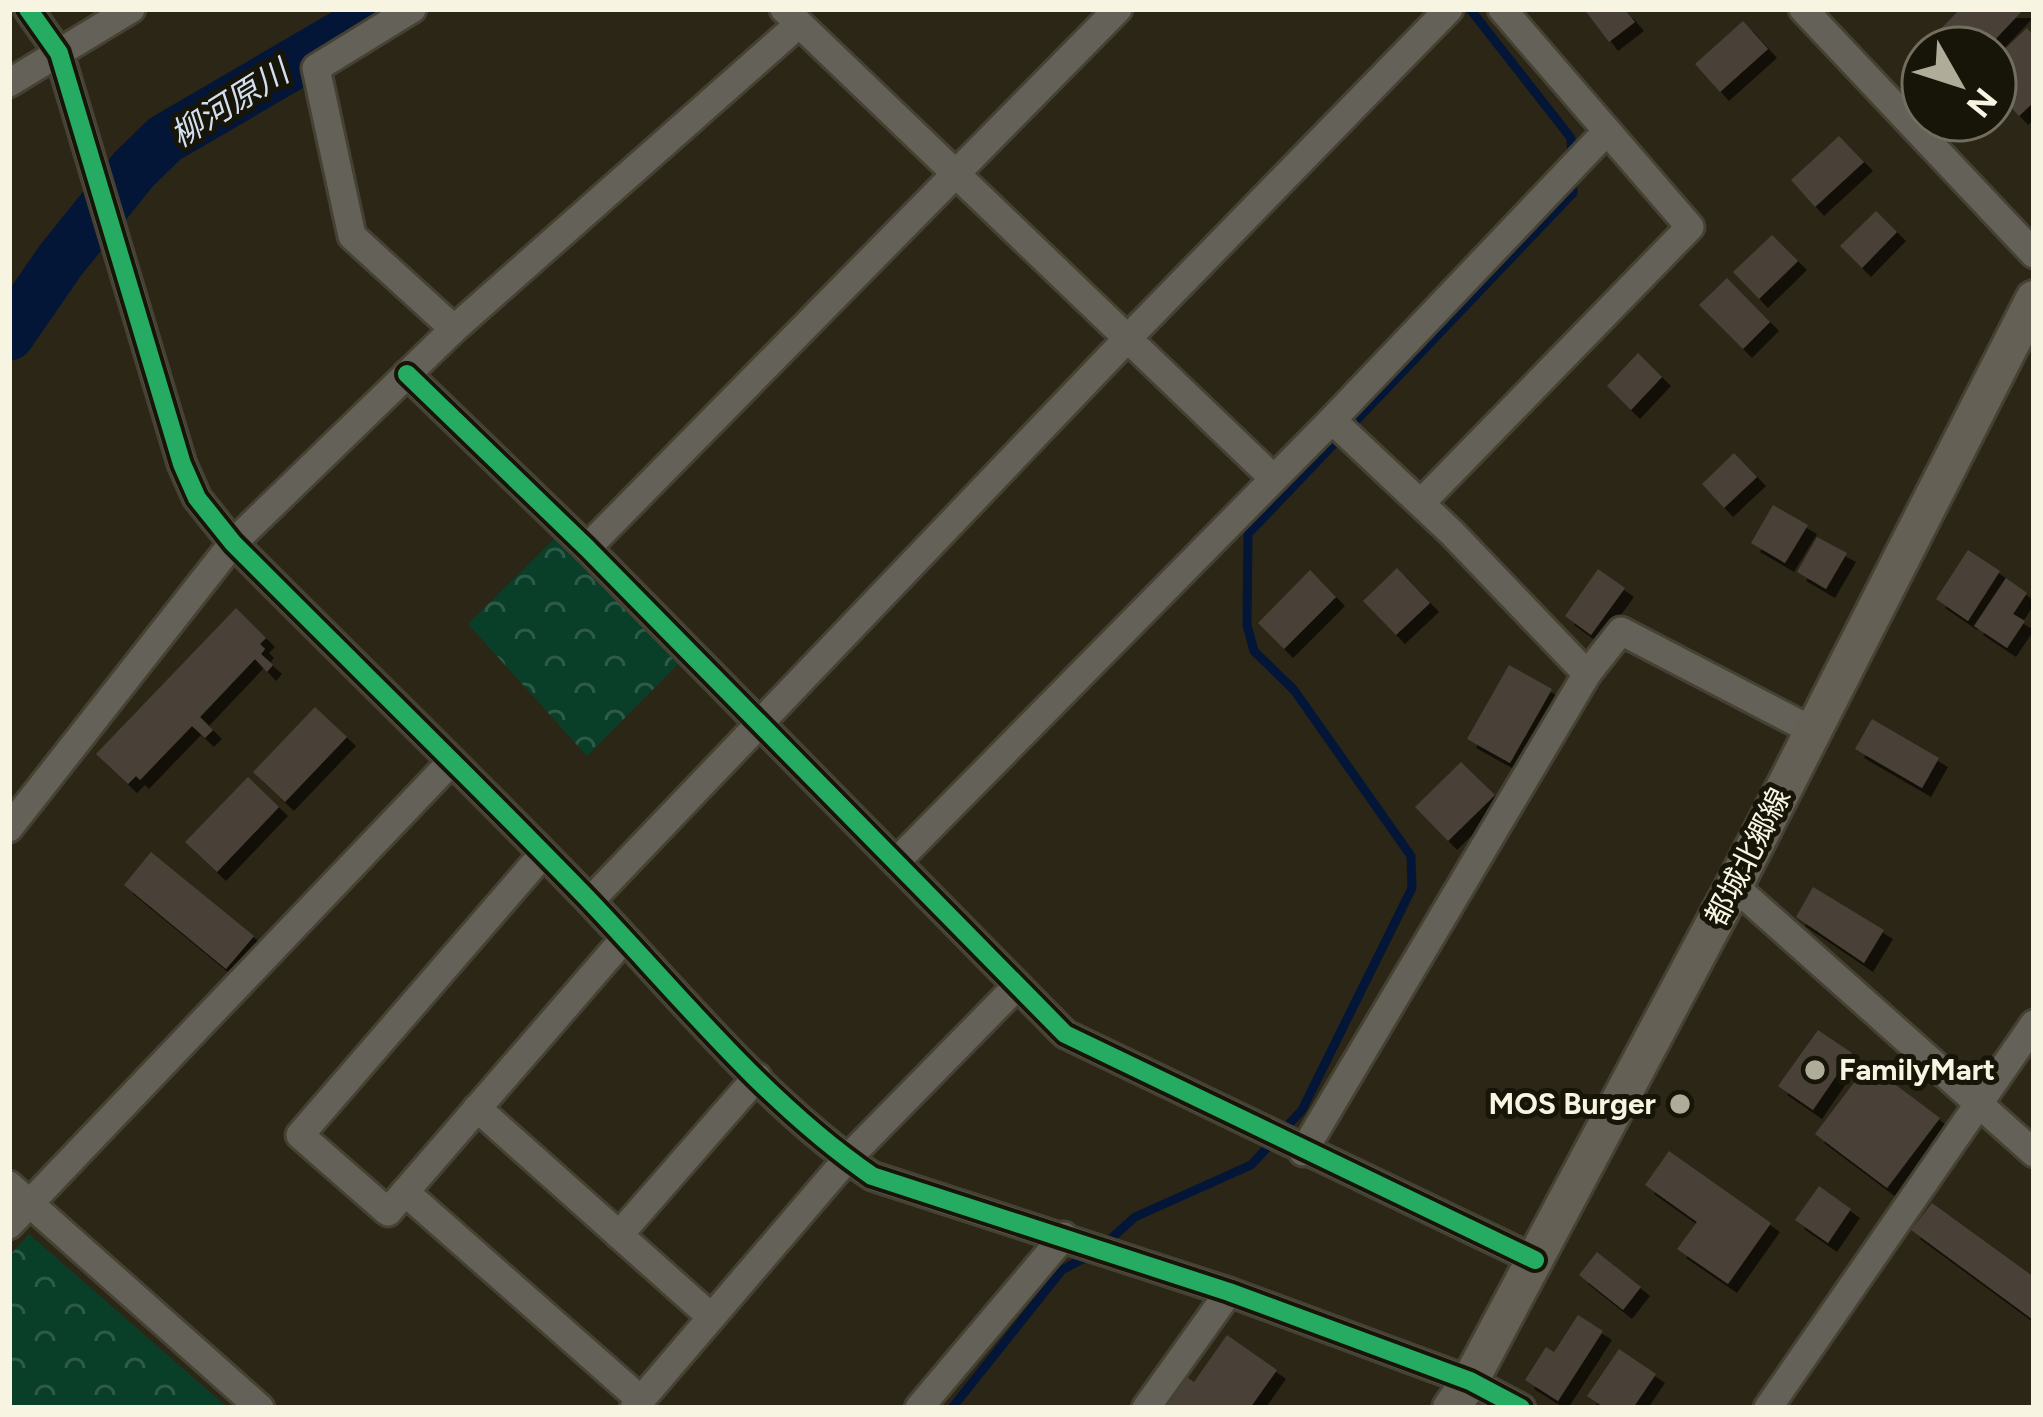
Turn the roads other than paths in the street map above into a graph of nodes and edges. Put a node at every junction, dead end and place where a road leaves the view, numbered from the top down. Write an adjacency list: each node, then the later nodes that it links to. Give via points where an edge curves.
1 (28, 9): 9 (street)
2 (131, 9): 9 (street)
3 (412, 9): 15 (street, via 316,68 352,236)
4 (1118, 9): 12 (street)
5 (1449, 9): 16 (street)
6 (1502, 9): 11 (street)
7 (1803, 9): 13 (street)
8 (792, 16): 12 (street); 15 (street)
9 (58, 53): 10 (street); 21 (street, via 182,464 196,498)
10 (9, 83)
11 (1606, 132): 18 (street); 20 (street, via 1690,227)
12 (957, 174): 16 (street); 22 (street)
13 (2034, 254)
14 (2034, 299): 25 (main road, 都城北郷線)
15 (454, 329): 17 (street)
16 (1129, 337): 19 (street); 24 (street)
17 (407, 374): 21 (street); 22 (street)
18 (1331, 420): 19 (street); 20 (street)
19 (1272, 477): 29 (street)
20 (1421, 502): 23 (street)
21 (233, 543): 26 (street); 27 (street)
22 (587, 548): 24 (street)
23 (1587, 674): 25 (street, via 1621,631); 38 (street)
24 (757, 723): 29 (street); 31 (street)
25 (1814, 731): 30 (main road, 都城北郷線)
26 (450, 763): 28 (street); 42 (street)
27 (12, 818)
28 (543, 854): 31 (street); 41 (street, via 301,1135 388,1212)
29 (896, 862): 33 (street)
30 (1734, 886): 36 (street); 46 (main road, 都城北郷線)
31 (590, 901): 32 (street)
32 (624, 938): 35 (street); 37 (street)
33 (1017, 986): 38 (street, via 1065,1034); 40 (street)
34 (2034, 1024): 36 (street)
35 (757, 1077): 40 (street); 44 (street)
36 (1980, 1104): 39 (street); 55 (street)
37 (477, 1108): 41 (street); 44 (street)
38 (1303, 1152): 46 (street)
39 (2034, 1153)
40 (847, 1159): 45 (street, via 872,1176); 48 (street)
41 (405, 1192): 50 (street)
42 (19, 1194): 43 (street); 51 (street)
43 (9, 1225)
44 (619, 1234): 48 (street)
45 (1064, 1236): 47 (street); 52 (street)
46 (1535, 1261): 49 (main road, 都城北郷線)
47 (1229, 1292): 49 (street); 53 (street)
48 (710, 1316): 50 (street)
49 (1461, 1394): 54 (street)
50 (637, 1404)
51 (260, 1408)
52 (919, 1408)
53 (1146, 1408)
54 (1521, 1408)
55 (1768, 1408)

